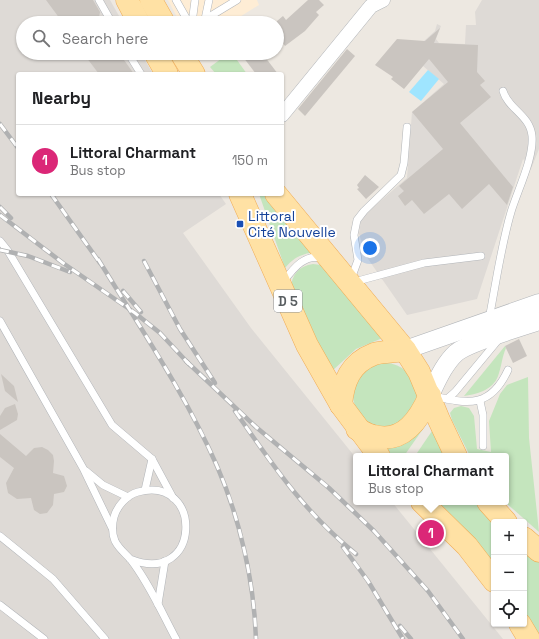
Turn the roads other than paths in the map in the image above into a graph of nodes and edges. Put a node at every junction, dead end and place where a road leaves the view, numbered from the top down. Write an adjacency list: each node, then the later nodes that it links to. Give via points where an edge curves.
1 (99, 0): 9 (lane)
2 (127, 0): 10 (main road)
3 (151, 0): 11 (main road)
4 (176, 0): 12 (lane)
5 (195, 0): 13 (lane)
6 (209, 0): 14 (lane)
7 (237, 0): 15 (lane)
8 (383, 0): 23 (street, via 371,6)
9 (108, 16)
10 (135, 16)
11 (160, 16)
12 (185, 16)
13 (193, 16)
14 (204, 16)
15 (210, 16)
16 (132, 60): 19 (lane)
17 (159, 60): 20 (main road)
18 (185, 60): 21 (main road)
19 (140, 72)
20 (166, 72)
21 (193, 72)
22 (503, 91): 34 (lane, via 505,98 529,123 532,136 531,150 511,213)
23 (284, 113)
24 (407, 127): 30 (lane, via 401,175 357,220 354,235 358,260)
25 (241, 196): 31 (main road, D 5)
26 (278, 196): 29 (main road)
27 (0, 241): 47 (lane, via 112,425)
28 (481, 256): 30 (lane, via 424,263)
29 (330, 262): 30 (main road); 31 (lane, via 320,258 298,263)
30 (350, 283): 37 (main road)
31 (281, 284): 42 (main road, D 5, via 307,345)
32 (539, 303): 34 (street)
33 (0, 321): 48 (lane)
34 (488, 321): 37 (street); 38 (lane, via 486,326)
35 (539, 321): 36 (street)
36 (502, 334): 38 (street); 40 (lane, via 454,392)
37 (404, 350): 40 (main road); 42 (main road, via 374,354 357,363 346,376)
38 (456, 353): 40 (street, via 443,370)
39 (508, 370): 41 (lane, via 498,388)
40 (438, 397): 41 (lane, via 467,402); 43 (main road, via 415,423 398,434 374,436); 46 (main road, via 439,420)
41 (480, 401): 44 (lane, via 483,415)
42 (341, 405): 43 (main road)
43 (357, 429): 45 (main road)
44 (483, 446)
45 (377, 453)
46 (455, 453)
47 (152, 459): 49 (lane); 51 (lane)
48 (83, 468): 50 (lane, via 103,485); 55 (lane)
49 (145, 490): 50 (lane); 51 (lane, via 156,490)
50 (128, 497): 55 (lane, via 114,517)
51 (174, 499): 60 (lane, via 182,508 187,520 187,532 176,554)
52 (425, 505): 61 (main road, via 467,546)
53 (491, 505): 54 (main road)
54 (503, 519)
55 (113, 529): 59 (lane, via 121,551)
56 (0, 536): 66 (lane, via 53,579)
57 (527, 541): 58 (main road)
58 (539, 551)
59 (130, 559): 60 (lane, via 142,564); 62 (lane)
60 (165, 561): 62 (lane)
61 (491, 577)
62 (158, 604): 67 (lane)
63 (0, 605): 65 (lane)
64 (522, 627): 68 (main road)
65 (44, 639)
66 (105, 639)
67 (176, 639)
68 (529, 639)

